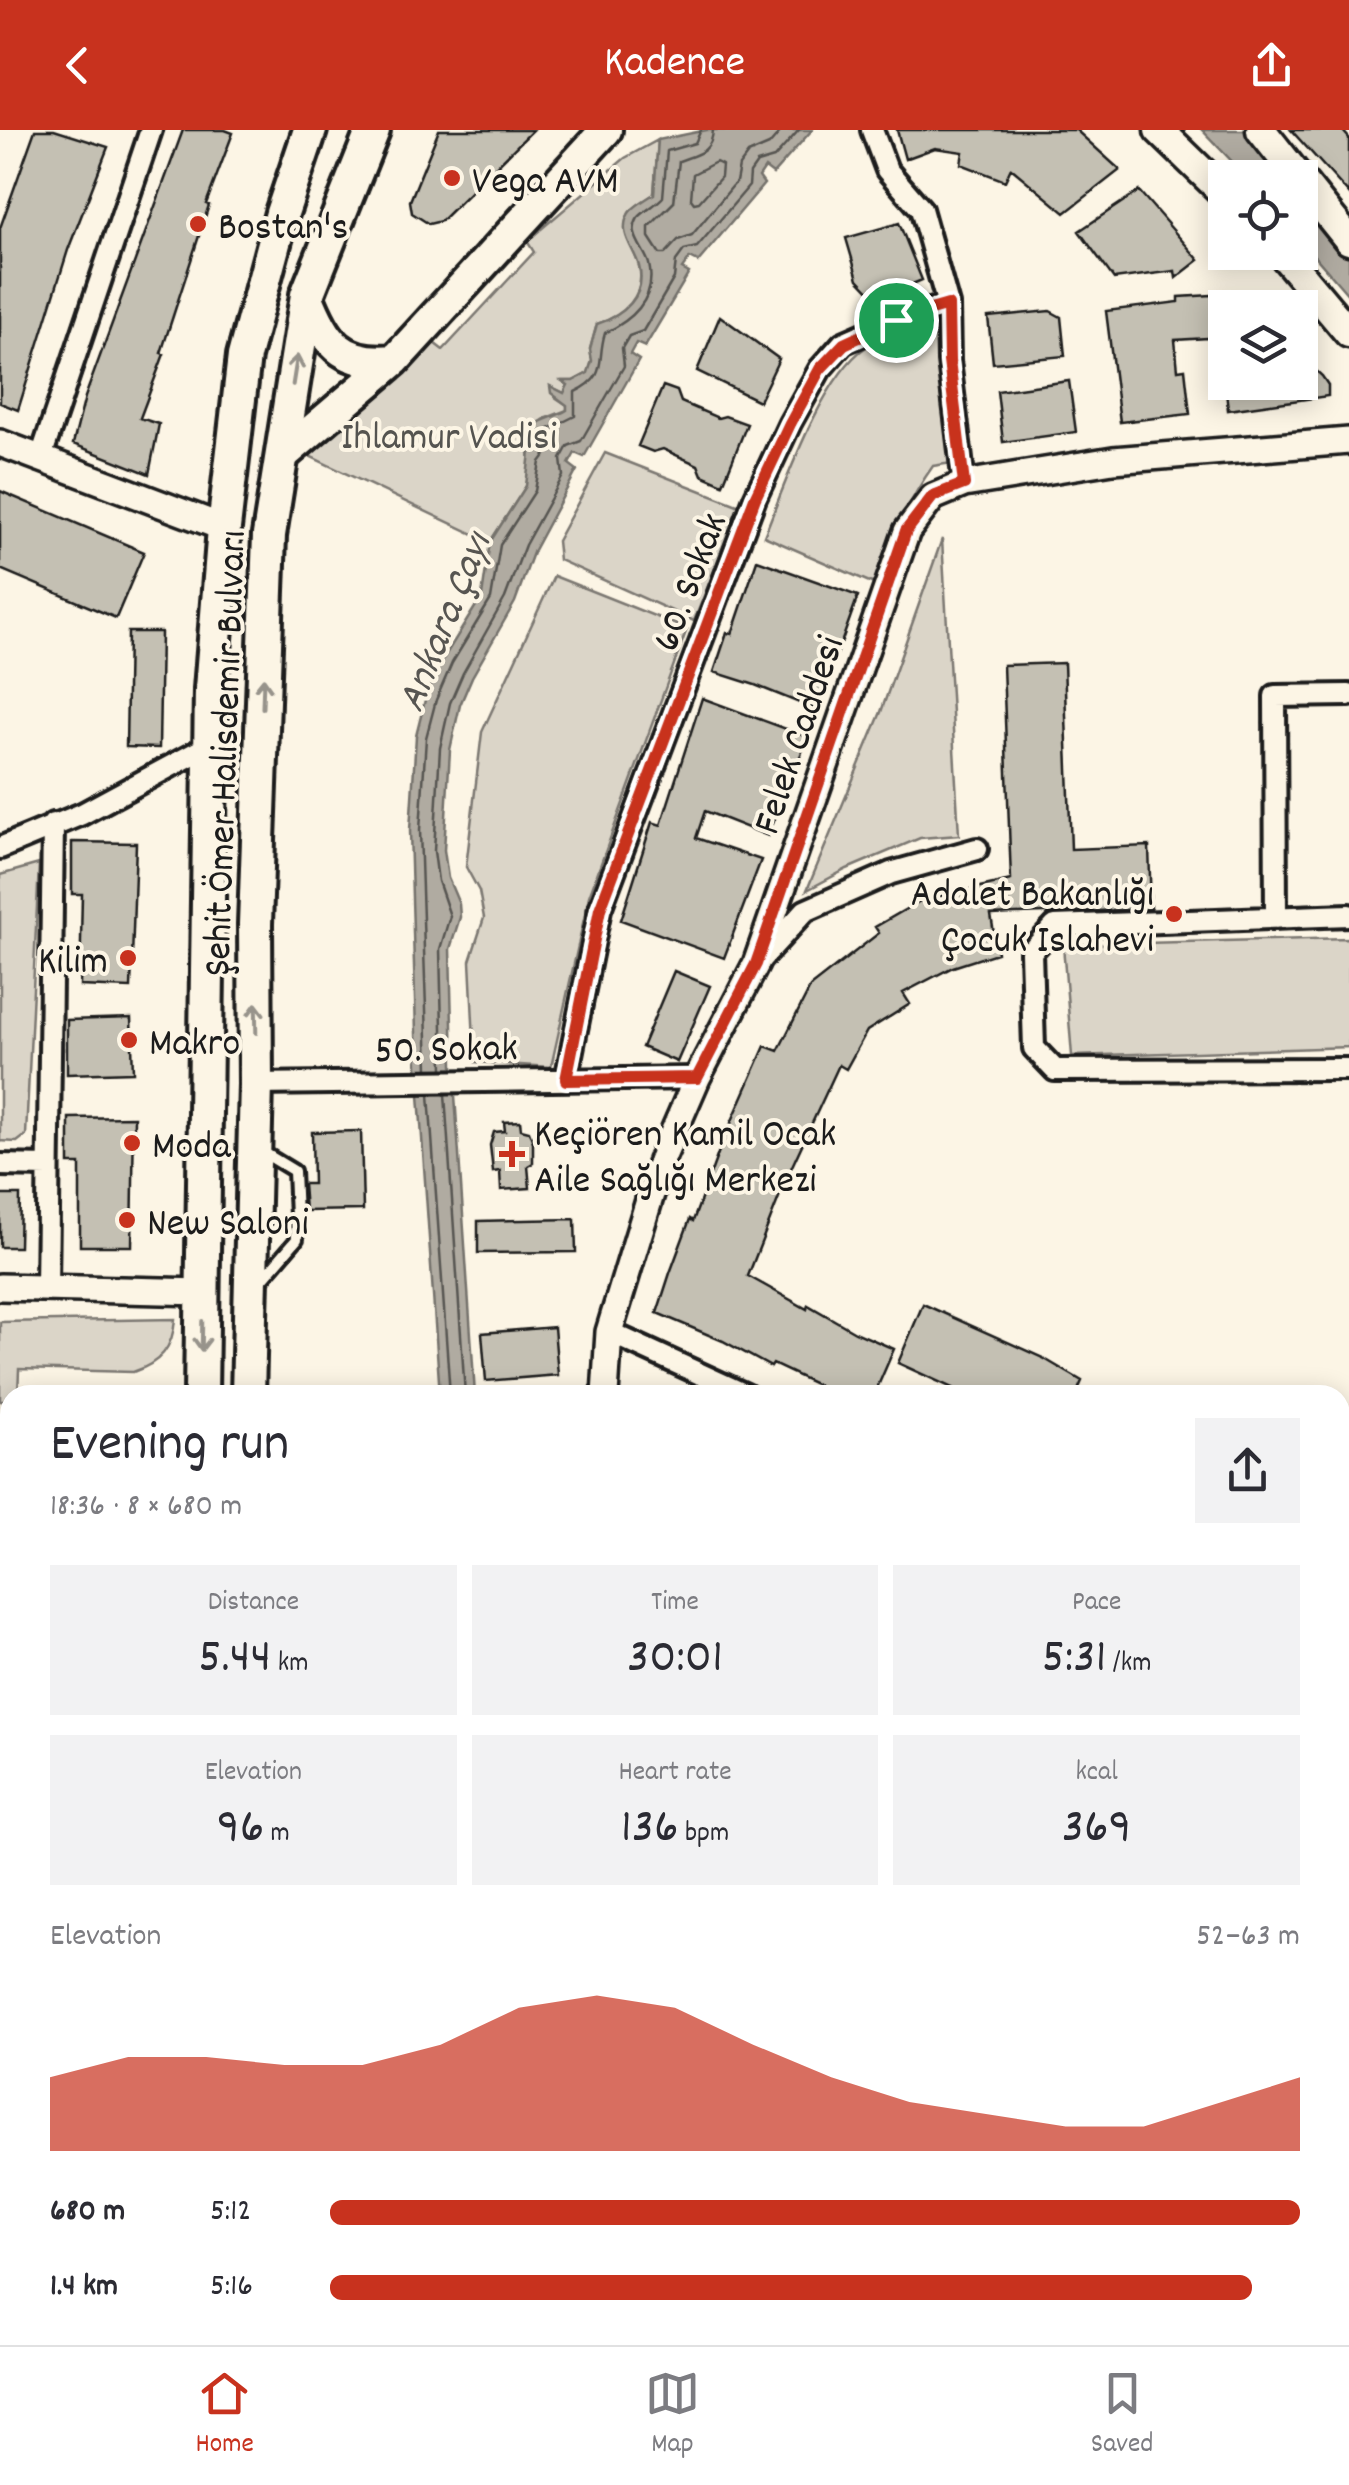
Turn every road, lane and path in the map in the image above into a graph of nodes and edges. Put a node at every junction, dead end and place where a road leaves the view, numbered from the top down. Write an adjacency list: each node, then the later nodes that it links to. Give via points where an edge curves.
1 (151, 130): 20 (street)
2 (373, 130): 13 (highway, Şehit Ömer Halisdemir Bulvarı)
3 (606, 130): 16 (main road)
4 (872, 130): 14 (street, via 887,170 921,209)
5 (1159, 130): 9 (main road)
6 (1261, 130): 8 (main road)
7 (303, 133): 22 (highway, Şehit Ömer Halisdemir Bulvarı, via 244,356)
8 (1285, 160)
9 (1208, 178)
10 (1318, 201): 11 (main road)
11 (1349, 240)
12 (1295, 270): 15 (main road)
13 (306, 295): 16 (main road, via 318,324 353,358); 19 (highway, Şehit Ömer Halisdemir Bulvarı, one-way to 13)
14 (948, 305): 21 (street); 33 (street, 60. Sokak, via 844,344 820,369 790,424 755,498 600,909)
15 (1349, 333)
16 (395, 360): 19 (main road)
17 (1349, 440): 21 (street, Felek Caddesi, via 1113,460)
18 (0, 443): 20 (street)
19 (281, 457): 34 (highway, Şehit Ömer Halisdemir Bulvarı, one-way to 19, via 269,535)
20 (40, 460): 22 (street)
21 (964, 484): 30 (street, Felek Caddesi, via 933,496 906,531)
22 (224, 528): 24 (highway, Şehit Ömer Halisdemir Bulvarı)
23 (1349, 695): 29 (street, via 1275,696)
24 (210, 744): 25 (street); 40 (highway, Şehit Ömer Halisdemir Bulvarı)
25 (53, 824): 26 (street); 37 (street)
26 (0, 848)
27 (977, 849): 30 (street, via 891,873 806,911)
28 (1349, 916): 29 (street)
29 (1276, 918): 31 (street, via 1055,926 1031,952 1034,1048 1055,1070)
30 (756, 964): 32 (street, Felek Caddesi)
31 (1349, 1070)
32 (697, 1078): 33 (street, 50. Sokak); 42 (street, Felek Caddesi, via 661,1162)
33 (566, 1080): 34 (street, 50. Sokak)
34 (256, 1084): 35 (highway, Şehit Ömer Halisdemir Bulvarı)
35 (254, 1147): 41 (highway, Şehit Ömer Halisdemir Bulvarı); 41 (lane, via 294,1172 297,1239)
36 (0, 1165): 37 (street)
37 (48, 1166): 39 (street)
38 (0, 1287): 39 (street)
39 (47, 1288): 40 (street)
40 (203, 1292): 43 (highway, Şehit Ömer Halisdemir Bulvarı, one-way to 43)
41 (250, 1294): 44 (highway, Şehit Ömer Halisdemir Bulvarı)
42 (609, 1332): 45 (street, Felek Caddesi); 46 (street)
43 (202, 1385)
44 (248, 1385)
45 (606, 1385)
46 (724, 1385)

